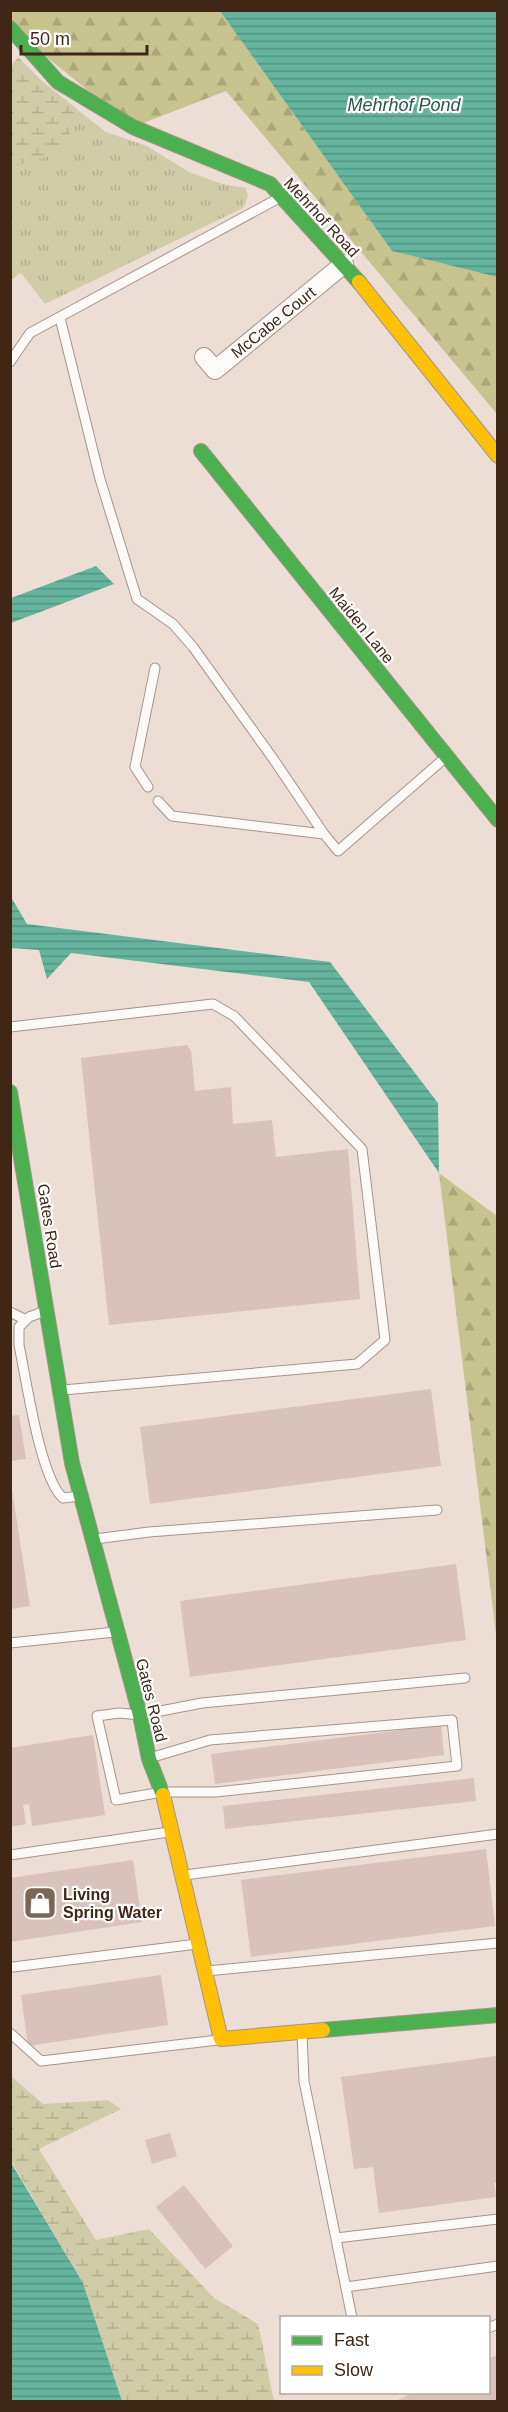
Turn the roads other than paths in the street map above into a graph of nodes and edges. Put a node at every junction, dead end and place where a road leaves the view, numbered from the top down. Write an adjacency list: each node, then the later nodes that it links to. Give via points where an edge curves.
1 (10, 28): 2 (street, Mehrhof Road, via 58,82 133,127 270,184)
2 (281, 197): 3 (street, Mehrhof Road); 4 (lane)
3 (344, 264): 5 (street, McCabe Court, via 215,370); 8 (street, Mehrhof Road)
4 (60, 318): 6 (lane, via 30,333); 14 (lane, via 100,479 137,600 174,624 193,647)
5 (204, 357)
6 (10, 362)
7 (201, 451): 10 (street, Maiden Lane)
8 (498, 456)
9 (155, 668): 11 (lane, via 135,767)
10 (447, 757): 13 (street, Maiden Lane); 14 (lane, via 338,851)
11 (148, 787)
12 (158, 801): 14 (lane, via 172,816)
13 (498, 820)
14 (324, 834)
15 (10, 1027): 20 (lane, via 213,1004 234,1016 362,1149 385,1340 357,1364)
16 (10, 1092): 17 (street, Gates Road)
17 (47, 1310): 19 (lane); 20 (street, Gates Road)
18 (10, 1312): 19 (lane)
19 (26, 1320): 21 (lane, via 19,1327 19,1345 44,1457 58,1494 63,1498)
20 (60, 1390): 21 (street, Gates Road)
21 (81, 1495): 23 (street, Gates Road)
22 (437, 1510): 23 (lane)
23 (93, 1539): 24 (street, Gates Road)
24 (118, 1631): 25 (lane); 27 (street, Gates Road)
25 (10, 1643)
26 (465, 1678): 27 (lane, via 202,1703)
27 (140, 1715): 28 (street, Gates Road); 29 (lane, via 97,1716 116,1800)
28 (148, 1759): 29 (street, Gates Road); 29 (lane, via 210,1740 452,1720 457,1766 216,1792)
29 (162, 1792): 30 (street, Gates Road)
30 (172, 1832): 32 (lane); 33 (street, Gates Road)
31 (498, 1834): 33 (lane)
32 (10, 1855)
33 (183, 1876): 35 (street, Gates Road)
34 (498, 1943): 37 (lane)
35 (199, 1944): 36 (lane); 37 (street, Gates Road)
36 (14, 1967)
37 (205, 1971): 41 (street, Gates Road)
38 (498, 2015): 39 (street)
39 (302, 2031): 41 (street); 43 (lane, via 304,2081)
40 (10, 2033): 41 (lane, via 41,2061)
41 (221, 2039)
42 (498, 2219): 43 (lane)
43 (336, 2238): 45 (lane)
44 (498, 2266): 45 (lane)
45 (346, 2287): 46 (lane)
46 (352, 2316)

